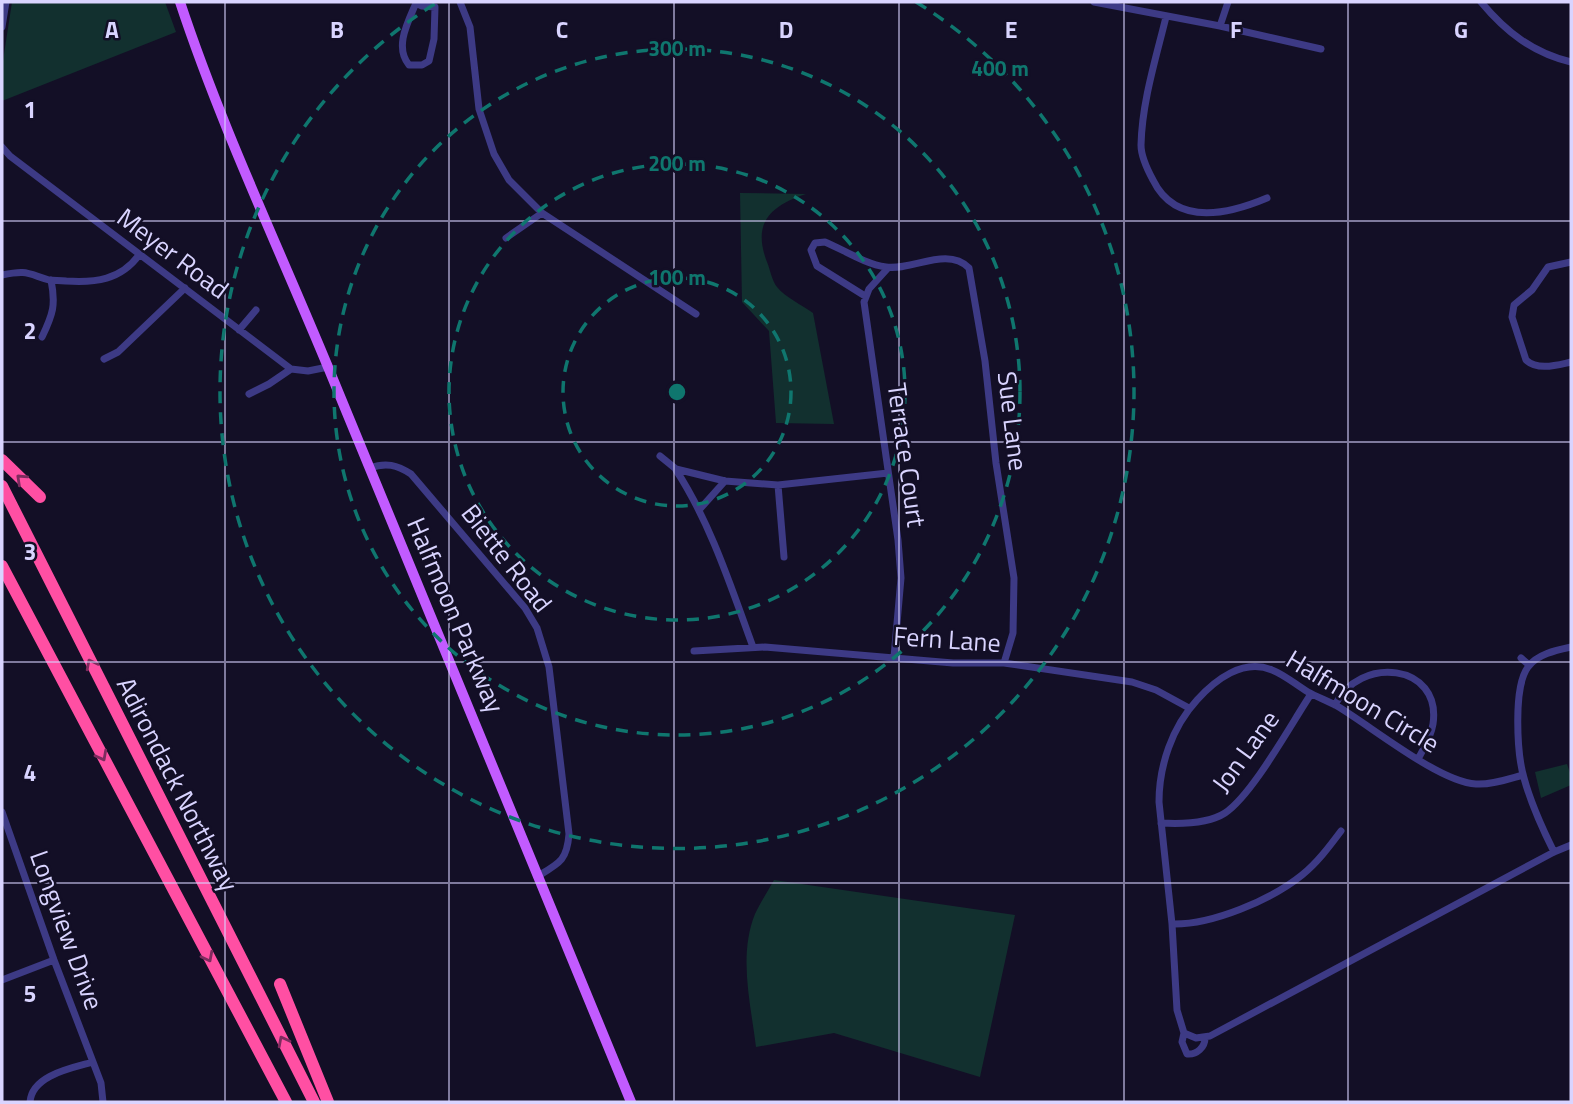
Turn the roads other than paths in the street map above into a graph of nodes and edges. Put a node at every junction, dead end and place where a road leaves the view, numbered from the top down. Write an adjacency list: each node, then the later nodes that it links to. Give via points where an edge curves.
1 (6, 2): 10 (street)
2 (180, 2): 30 (main road, Halfmoon Parkway)
3 (415, 2): 3 (street, via 402,48 403,58 415,66 429,61 435,6)
4 (460, 2): 15 (street, via 470,27 486,132 509,180)
5 (1094, 2): 8 (street)
6 (1228, 2): 9 (street)
7 (1481, 2): 12 (street, via 1527,45 1547,57)
8 (1166, 18): 9 (street); 14 (street, via 1141,147 1157,187 1181,207 1204,213 1223,213)
9 (1220, 26): 11 (street)
10 (2, 27)
11 (1321, 49)
12 (1571, 62)
13 (2, 147): 17 (street, Meyer Road)
14 (1267, 198)
15 (542, 213): 16 (street); 25 (street)
16 (506, 238)
17 (139, 255): 21 (street, via 132,265 108,279); 22 (street, Meyer Road)
18 (1571, 262): 29 (street, via 1545,270 1532,290 1514,305 1512,317 1526,360 1532,365)
19 (888, 268): 23 (street); 23 (street, via 825,242 815,243 811,250 817,266); 50 (street, Sue Lane, via 948,258 965,264 971,275 1014,578 1013,633)
20 (2, 275): 21 (street, via 33,272)
21 (51, 280): 27 (street, via 53,313)
22 (185, 289): 26 (street, Meyer Road); 28 (street, via 118,352)
23 (865, 296): 37 (street, Terrace Court)
24 (256, 310): 26 (street)
25 (696, 314)
26 (239, 330): 31 (street, Meyer Road)
27 (42, 337)
28 (104, 359)
29 (1571, 362)
30 (328, 367): 31 (street); 35 (main road, Halfmoon Parkway)
31 (291, 369): 32 (street)
32 (249, 394)
33 (660, 456): 36 (street)
34 (2, 460): 41 (highway, one-way to 34)
35 (370, 468): 62 (main road, Halfmoon Parkway); 62 (street, Biette Road, via 392,465 411,474 537,628 550,671 569,834 564,859)
36 (676, 470): 38 (street); 42 (street)
37 (888, 473): 39 (street); 48 (street, Terrace Court, via 901,578)
38 (725, 481): 39 (street); 42 (street)
39 (778, 485): 43 (street)
40 (2, 486): 73 (highway, Adirondack Northway, one-way to 40)
41 (40, 497)
42 (699, 510): 45 (street)
43 (784, 556)
44 (2, 566): 72 (highway, Adirondack Northway, one-way to 72)
45 (753, 647): 47 (street, Fern Lane); 48 (street, Fern Lane)
46 (1571, 648): 51 (street)
47 (694, 651)
48 (894, 657): 50 (street, Fern Lane)
49 (1521, 658): 51 (street)
50 (1004, 663): 54 (street, Fern Lane, via 1132,682)
51 (1529, 665): 56 (street, via 1519,697)
52 (1311, 694): 53 (street, Halfmoon Circle); 54 (street, Halfmoon Circle, via 1275,671 1254,667 1213,682); 58 (street, Jon Lane, via 1269,760 1224,813 1184,824)
53 (1335, 705): 55 (street, Halfmoon Circle); 55 (street, via 1349,684 1371,674 1386,672 1419,681 1434,712)
54 (1189, 708): 58 (street, Halfmoon Circle, via 1160,772)
55 (1418, 759): 56 (street, Halfmoon Circle, via 1454,779 1476,784)
56 (1523, 775): 61 (street)
57 (2, 812): 64 (street, Longview Drive)
58 (1161, 823): 63 (street, Halfmoon Circle)
59 (1341, 831): 63 (street, via 1295,880 1231,912 1200,922)
60 (1571, 845): 61 (street, Halfmoon Circle)
61 (1554, 852): 68 (street, Halfmoon Circle)
62 (538, 876): 75 (main road, Halfmoon Parkway)
63 (1172, 924): 67 (street, Halfmoon Circle, via 1178,1010)
64 (54, 960): 65 (street); 69 (street, Longview Drive)
65 (2, 980)
66 (281, 984): 74 (highway)
67 (1184, 1032): 68 (street); 68 (street, Halfmoon Circle, via 1187,1054 1201,1049)
68 (1205, 1038)
69 (93, 1062): 70 (street, via 39,1084); 71 (street, Longview Drive)
70 (30, 1102)
71 (103, 1102)
72 (286, 1102)
73 (314, 1102)
74 (328, 1102)
75 (631, 1102)

